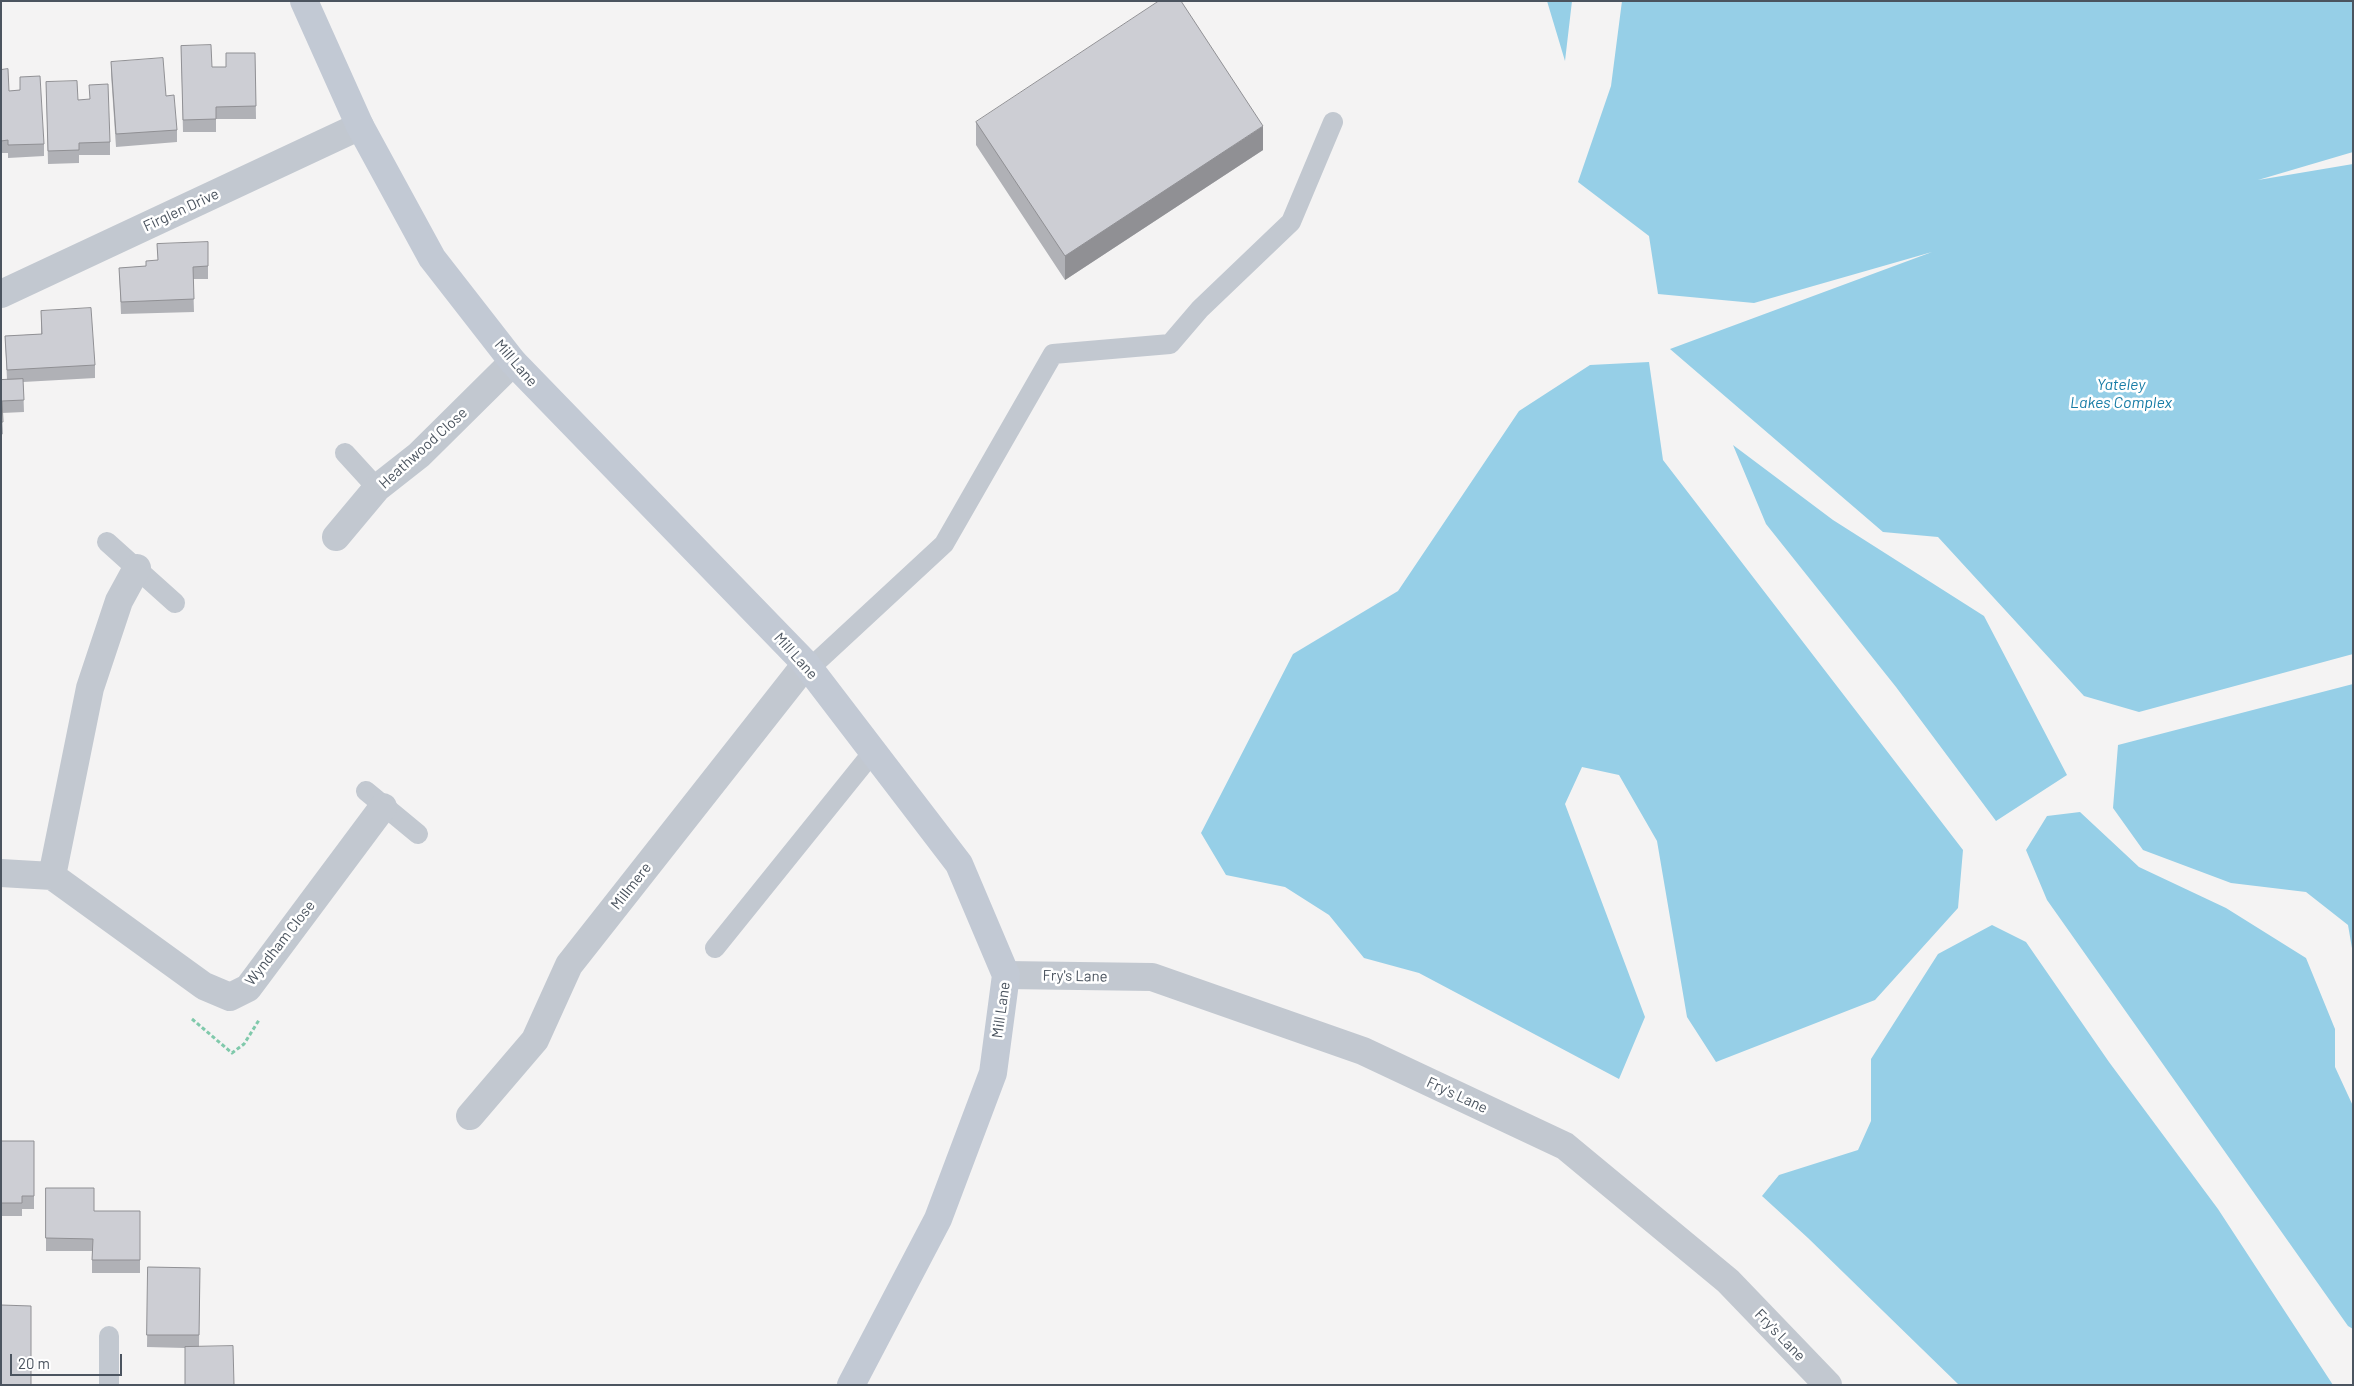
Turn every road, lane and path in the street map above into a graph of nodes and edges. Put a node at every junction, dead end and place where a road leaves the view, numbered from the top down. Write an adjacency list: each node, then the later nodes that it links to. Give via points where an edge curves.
1 (304, 1): 3 (street, Mill Lane)
2 (1333, 122): 12 (lane, via 1291,222 1200,309 1170,344 1053,354 944,544)
3 (360, 126): 4 (street, Firglen Drive); 5 (street, Mill Lane, via 432,258)
4 (1, 294)
5 (513, 362): 7 (street, Heathwood Close, via 419,455); 12 (street, Mill Lane)
6 (345, 453): 7 (lane)
7 (377, 488): 8 (street, Heathwood Close)
8 (336, 537)
9 (107, 542): 10 (lane)
10 (137, 568): 11 (lane); 17 (street, via 119,601 90,688)
11 (175, 603)
12 (808, 666): 13 (street, Mill Lane); 22 (street, Millmere, via 569,965 534,1040)
13 (873, 752): 18 (lane); 19 (street, Mill Lane, via 959,864)
14 (374, 799): 15 (lane); 17 (street, Wyndham Close, via 248,988 230,997 204,986)
15 (418, 834)
16 (1, 873): 17 (street)
17 (52, 876)
18 (715, 948)
19 (1006, 975): 25 (street, Mill Lane, via 992,1073 941,1210); 26 (street, Fry's Lane, via 1152,977 1363,1051 1565,1146 1728,1281)
20 (266, 1012): 21 (path, via 244,1044 232,1053)
21 (189, 1016)
22 (470, 1116)
23 (109, 1336): 24 (lane)
24 (109, 1385)
25 (851, 1385)
26 (1828, 1385)

